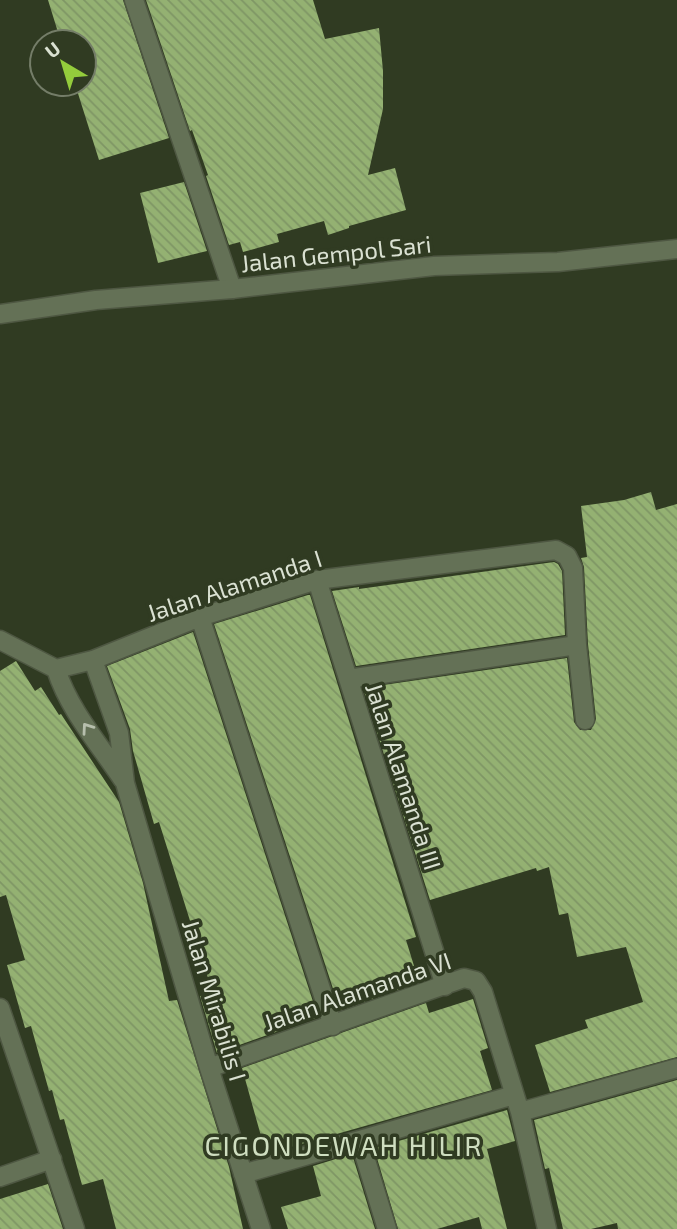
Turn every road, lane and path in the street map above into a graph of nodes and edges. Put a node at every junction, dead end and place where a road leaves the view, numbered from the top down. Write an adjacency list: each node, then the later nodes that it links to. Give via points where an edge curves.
1 (134, 0): 3 (street)
2 (677, 249): 3 (street, Jalan Gempol Sari, via 569,262 434,266)
3 (232, 289): 4 (street, Jalan Gempol Sari, via 96,300)
4 (0, 314)
5 (317, 580): 6 (street, Jalan Alamanda I); 8 (street, Jalan Alamanda I, via 556,550 567,556 573,568); 11 (street, Jalan Alamanda III)
6 (200, 617): 9 (street, Jalan Alamanda I); 16 (street)
7 (0, 640): 10 (street)
8 (577, 645): 11 (street); 12 (street)
9 (93, 660): 10 (street, Jalan Alamanda I); 13 (street, Jalan Mirabilis I, via 119,733)
10 (55, 668): 13 (street, Jalan Mirabilis I, one-way to 10, via 74,710)
11 (348, 679): 14 (street, Jalan Alamanda III)
12 (585, 720)
13 (125, 783): 18 (street, Jalan Mirabilis I)
14 (445, 986): 16 (street, Jalan Alamanda VI); 19 (street, Jalan Alamanda VI, via 464,978 476,981 483,992)
15 (0, 1008): 21 (street)
16 (333, 1026): 18 (street, Jalan Alamanda VI)
17 (677, 1068): 19 (street)
18 (209, 1069): 22 (street, Jalan Mirabilis I)
19 (517, 1103): 20 (street); 27 (street, Jalan Alamanda VI)
20 (360, 1141): 22 (street); 26 (street)
21 (52, 1159): 23 (street); 24 (street)
22 (243, 1174): 25 (street, Jalan Mirabilis I)
23 (0, 1177)
24 (75, 1229)
25 (261, 1229)
26 (387, 1229)
27 (547, 1229)

